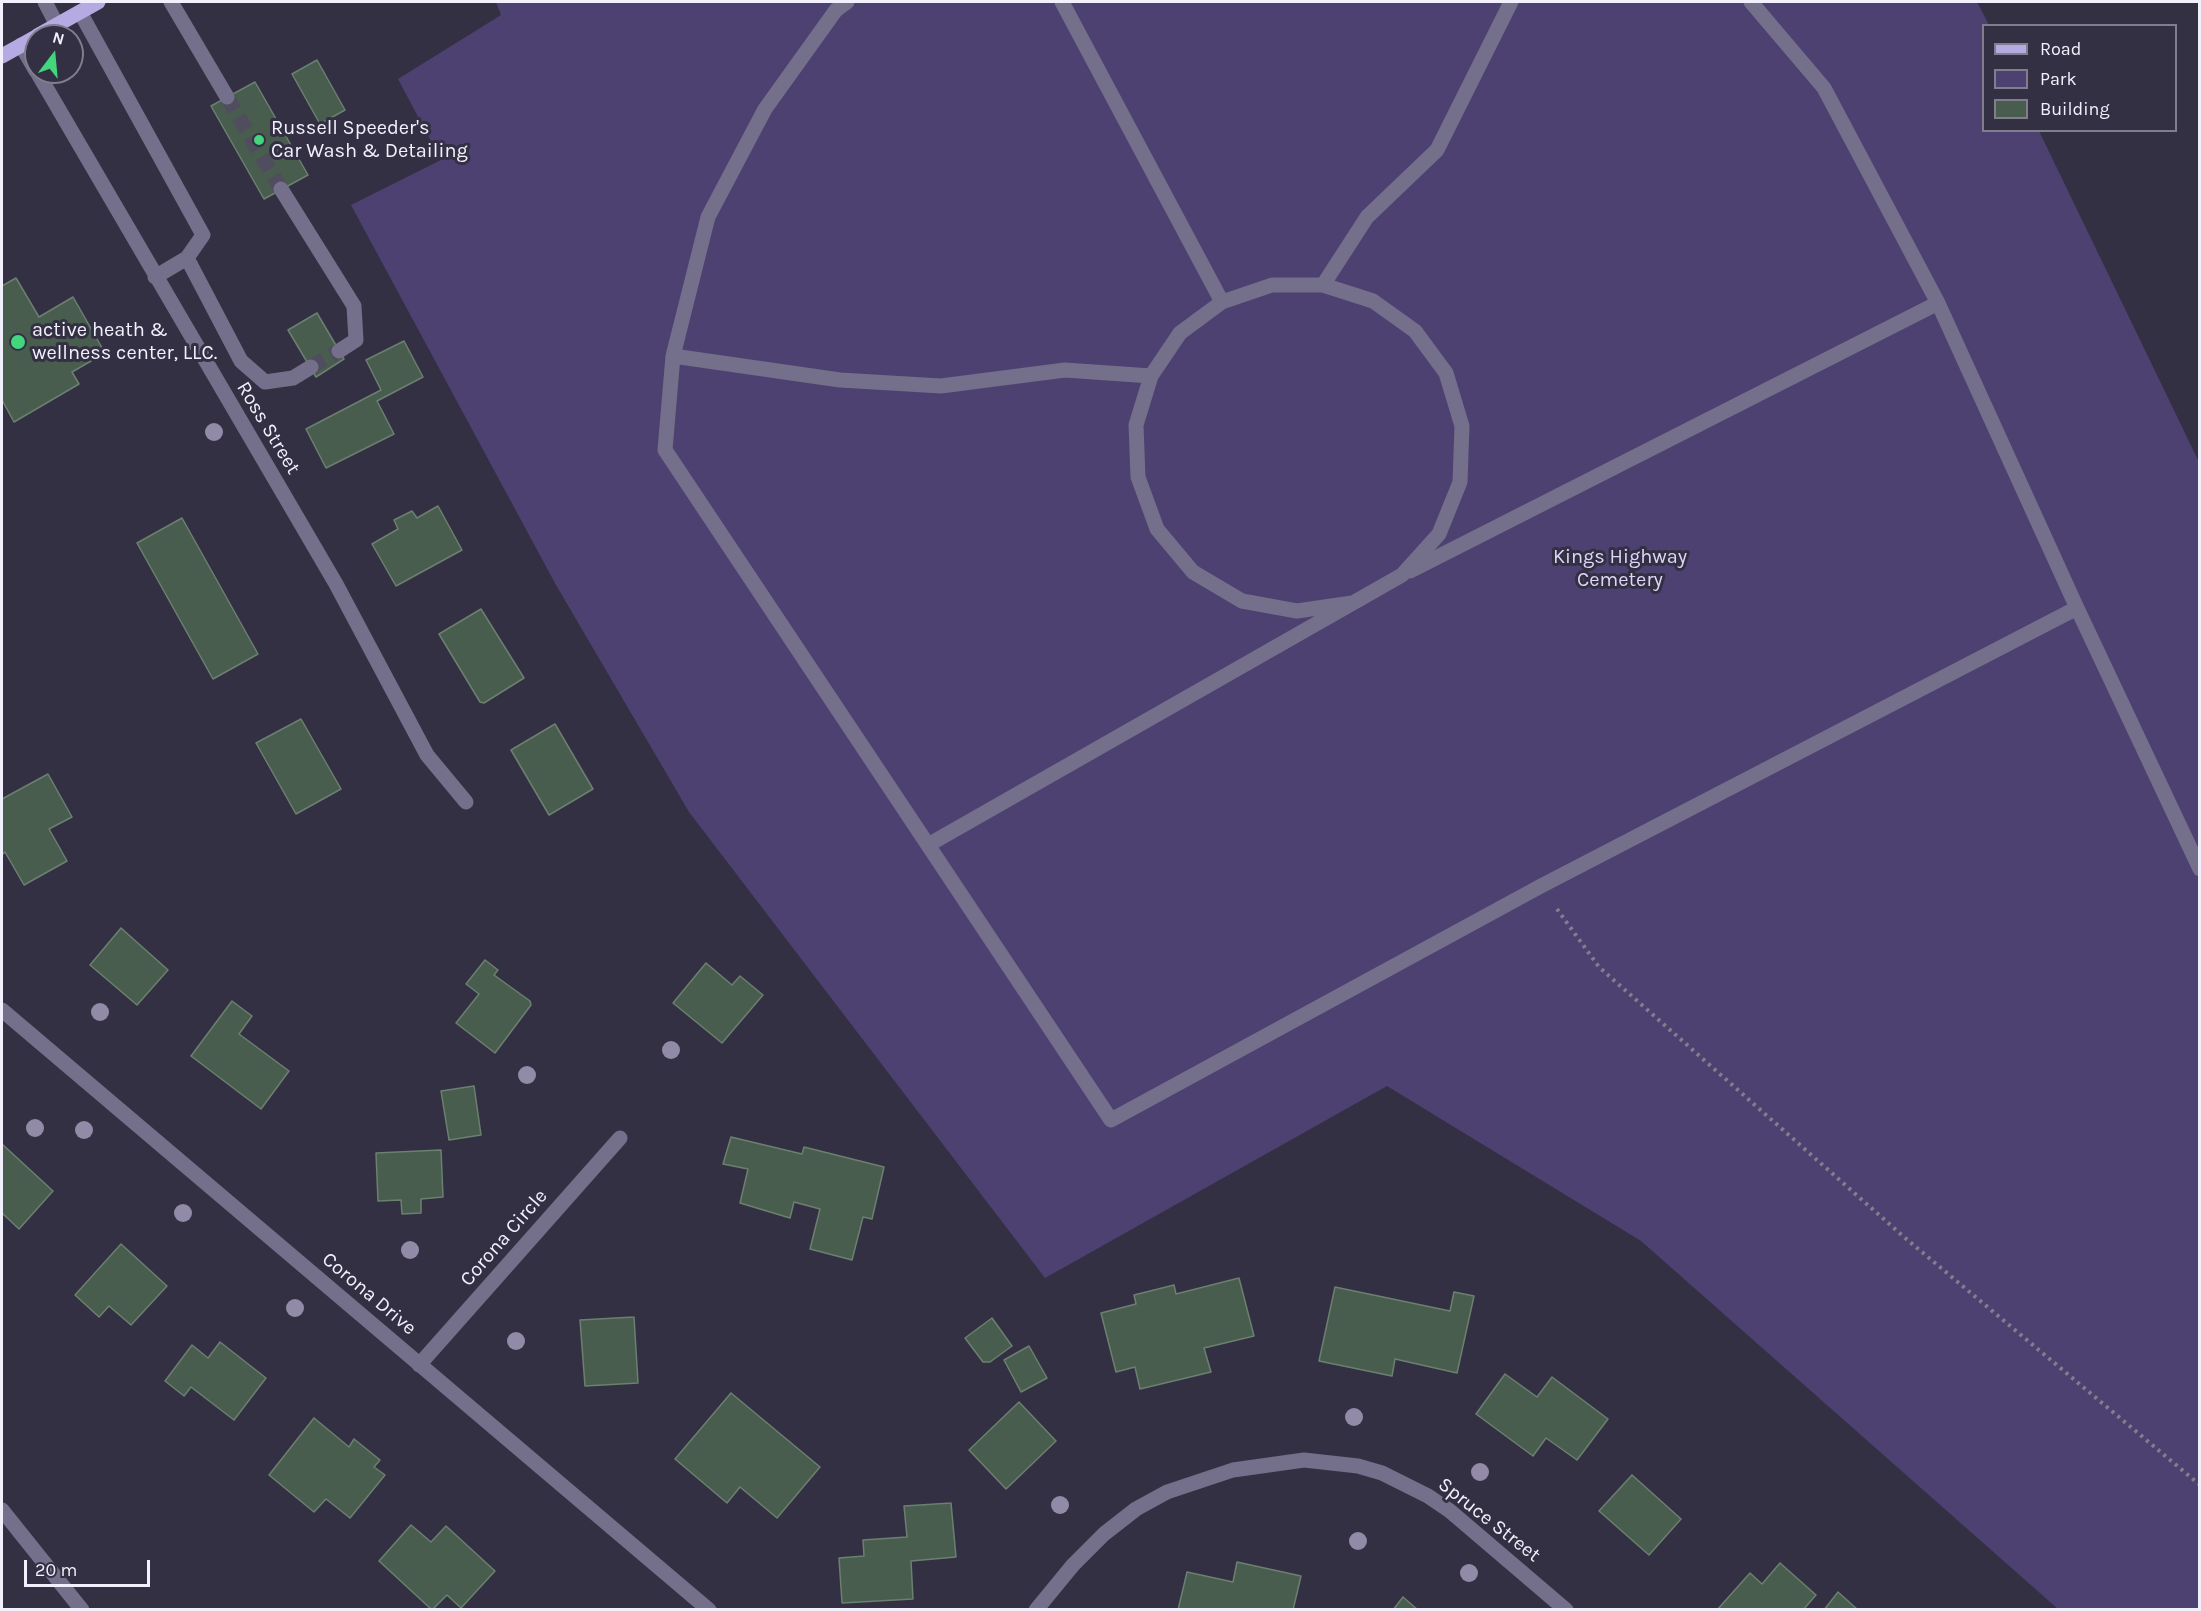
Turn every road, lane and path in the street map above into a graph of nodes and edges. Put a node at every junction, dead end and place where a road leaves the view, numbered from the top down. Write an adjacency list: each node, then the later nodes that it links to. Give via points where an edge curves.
1 (45, 2): 9 (street)
2 (98, 2): 8 (main road)
3 (171, 2): 16 (street)
4 (847, 2): 24 (street, via 836,10 765,110 708,217)
5 (1062, 2): 21 (street)
6 (1511, 2): 20 (street, via 1437,150 1367,218)
7 (1751, 2): 22 (street, via 1824,88)
8 (80, 12): 10 (main road); 18 (street, via 203,235)
9 (56, 24)
10 (59, 24)
11 (24, 43): 12 (main road)
12 (21, 45): 13 (street, Ross Street); 14 (main road)
13 (24, 50)
14 (2, 56)
15 (43, 84): 19 (street, Ross Street)
16 (227, 97)
17 (281, 189): 23 (street, via 354,306 356,340)
18 (187, 258): 19 (street); 25 (street, via 242,360 265,382 293,378)
19 (155, 277): 30 (street, Ross Street, via 336,584 428,755)
20 (1323, 285): 21 (street, via 1272,285); 27 (street, via 1373,300 1415,331 1446,373 1462,426 1460,482 1439,534)
21 (1222, 302): 26 (street, via 1180,333)
22 (1938, 303): 27 (street); 29 (street)
23 (339, 351)
24 (673, 356): 26 (street, via 840,380 941,386 1065,370); 31 (street, via 665,450)
25 (311, 367)
26 (1151, 376): 28 (street, via 1136,425 1137,477 1157,529 1193,572 1242,601 1297,611)
27 (1402, 576): 28 (street)
28 (1352, 603): 31 (street)
29 (2077, 608): 32 (street); 33 (street)
30 (466, 802)
31 (928, 845): 33 (street, via 1111,1120)
32 (2199, 869)
33 (1541, 886): 37 (path, via 1599,967 1904,1237)
34 (2, 1010): 36 (street, Corona Drive)
35 (620, 1138): 36 (street, Corona Circle)
36 (419, 1365): 40 (street, Corona Drive)
37 (2199, 1485)
38 (2, 1510): 39 (street)
39 (82, 1610)
40 (709, 1610)
41 (1036, 1610): 42 (street, Spruce Street, via 1104,1534 1157,1497 1233,1470 1304,1460 1366,1468 1428,1496)
42 (1566, 1610)

